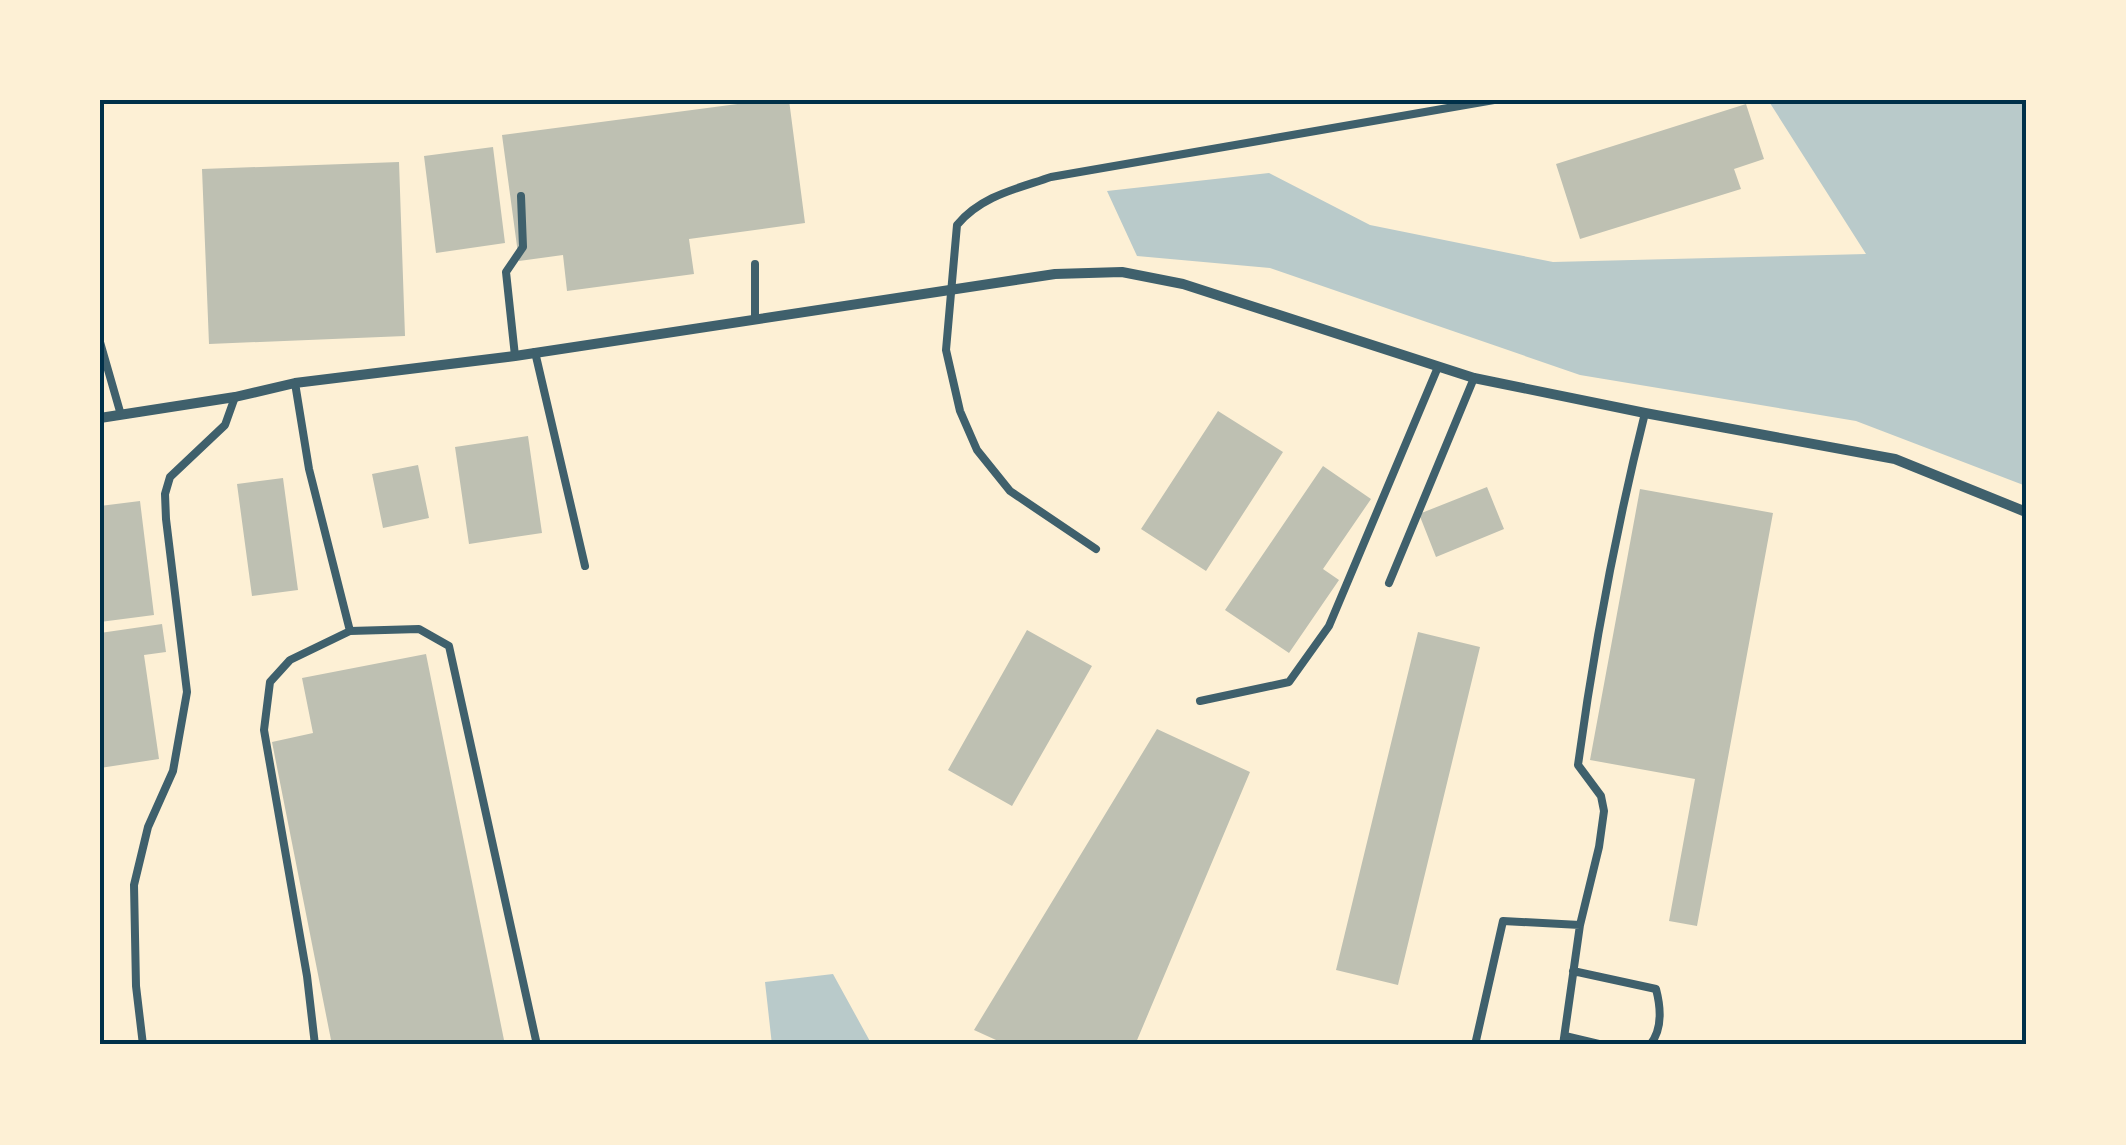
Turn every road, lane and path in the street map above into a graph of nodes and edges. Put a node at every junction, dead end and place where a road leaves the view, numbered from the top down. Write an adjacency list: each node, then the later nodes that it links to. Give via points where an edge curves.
1 (1494, 100): 4 (lane, via 1050,177 986,199 957,225)
2 (522, 196): 8 (lane, via 524,247 506,272)
3 (755, 264): 5 (lane)
4 (950, 290): 5 (street); 9 (street, via 1122,272 1183,284); 17 (lane, via 946,350 977,450 1010,491)
5 (754, 318): 7 (street)
6 (100, 342): 14 (lane)
7 (534, 352): 8 (street); 18 (lane)
8 (515, 356): 11 (street)
9 (1438, 366): 10 (street); 21 (lane, via 1328,626 1288,682)
10 (1474, 378): 13 (street); 19 (lane)
11 (295, 383): 12 (street); 20 (lane)
12 (235, 397): 14 (street); 25 (lane, via 226,425 170,477 166,494 187,692 173,770 148,826 134,885)
13 (1645, 413): 16 (street, via 1895,459); 22 (lane, via 1580,749 1578,765 1604,811)
14 (121, 414): 15 (street)
15 (100, 418)
16 (2026, 512)
17 (1096, 549)
18 (585, 566)
19 (1390, 584)
20 (350, 631): 26 (lane, via 290,660 270,682 264,730); 27 (lane, via 419,629 449,646)
21 (1200, 701)
22 (1580, 926): 23 (lane); 28 (lane, via 1503,921)
23 (1573, 971): 24 (lane); 30 (lane, via 1656,989 1661,1010)
24 (1564, 1041): 29 (lane)
25 (142, 1045)
26 (315, 1045)
27 (537, 1045)
28 (1475, 1045)
29 (1602, 1045)
30 (1650, 1045)

